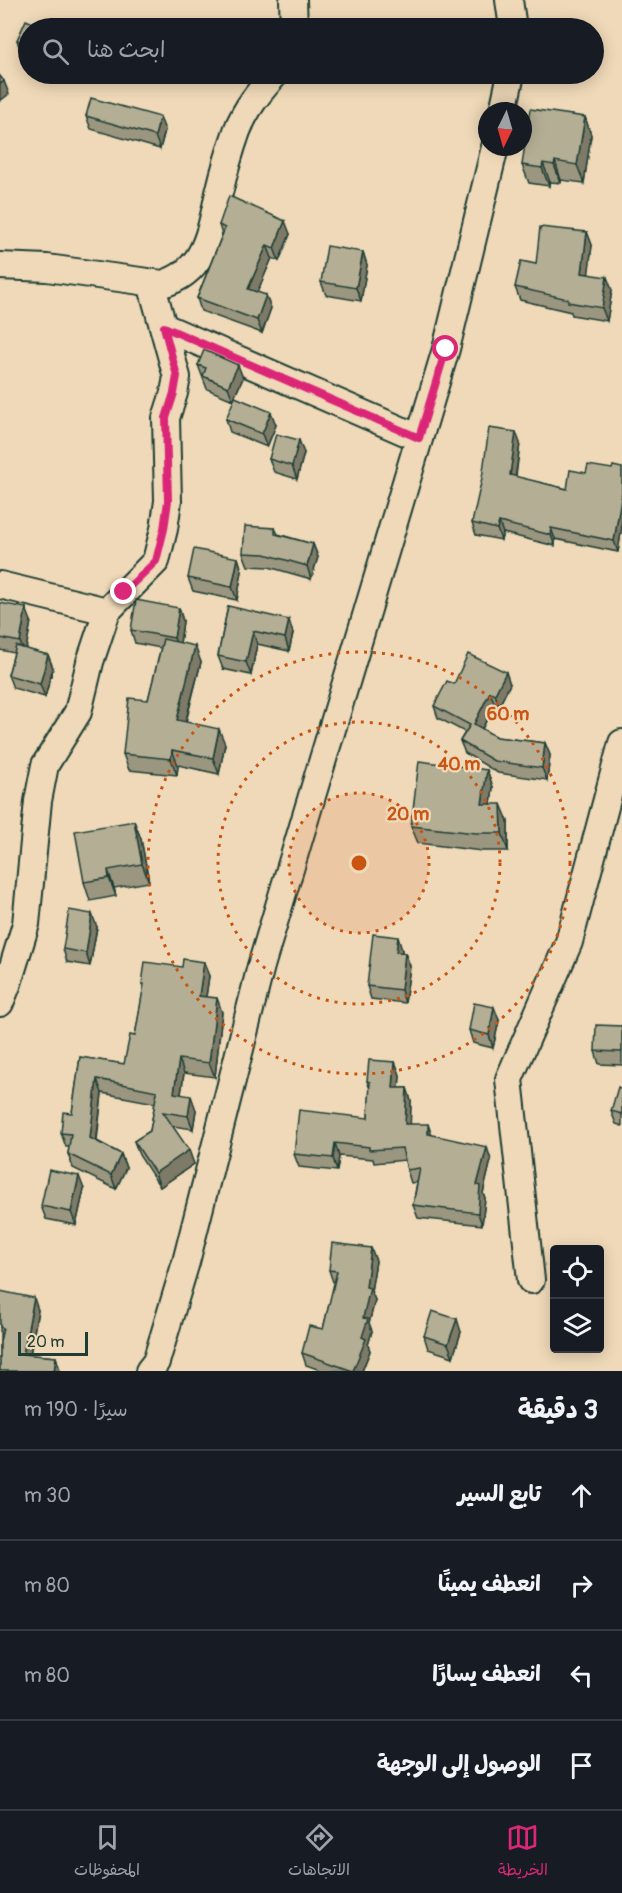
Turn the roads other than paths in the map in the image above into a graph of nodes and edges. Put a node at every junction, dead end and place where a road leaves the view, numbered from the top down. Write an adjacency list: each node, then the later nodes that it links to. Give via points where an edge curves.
1 (293, 0): 3 (street)
2 (509, 0): 4 (street)
3 (294, 18)
4 (512, 18)
5 (266, 84): 10 (street, via 255,96 237,131 202,253 177,280)
6 (509, 84): 7 (street)
7 (505, 102)
8 (493, 156): 12 (street, via 446,349)
9 (0, 266): 10 (street, via 47,268)
10 (151, 283): 11 (street)
11 (164, 327): 12 (street); 14 (street, via 177,376 166,418 168,501 164,529 156,561)
12 (419, 438): 18 (street, via 261,966 186,1262 156,1362)
13 (0, 585): 14 (street)
14 (107, 611): 16 (street, via 78,712 45,765 26,924)
15 (622, 743): 17 (street, via 569,942 509,1079)
16 (0, 1002)
17 (531, 1280)
18 (149, 1371)

